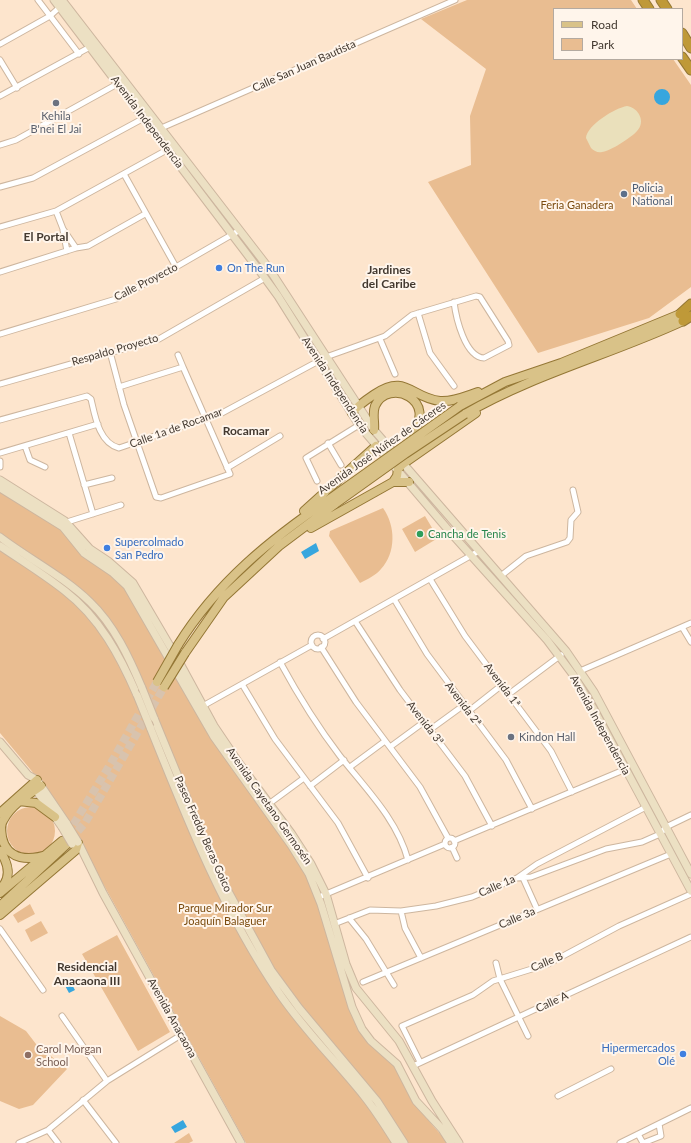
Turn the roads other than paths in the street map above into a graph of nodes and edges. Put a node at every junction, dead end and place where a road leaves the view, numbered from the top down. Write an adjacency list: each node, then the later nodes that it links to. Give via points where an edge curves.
1 (38, 0): 5 (street)
2 (54, 0): 4 (main road, Avenida Independencia)
3 (455, 0): 19 (street, Calle San Juan Bautista)
4 (62, 3): 5 (street); 8 (main road, Avenida Independencia); 11 (main road, Avenida Independencia)
5 (50, 16): 7 (street); 10 (street)
6 (683, 35): 9 (highway)
7 (0, 44)
8 (90, 47): 10 (street); 11 (main road, Avenida Independencia)
9 (691, 48)
10 (79, 54): 16 (street)
11 (99, 54): 15 (main road, Avenida Independencia)
12 (683, 58): 14 (highway)
13 (0, 60): 16 (street)
14 (691, 70)
15 (121, 82): 18 (main road, Avenida Independencia); 19 (main road, Avenida Independencia); 20 (street, via 16,140)
16 (17, 88): 17 (street)
17 (0, 96)
18 (144, 118): 19 (main road, Avenida Independencia); 23 (street, via 33,178)
19 (158, 130): 21 (main road, Avenida Independencia)
20 (0, 145)
21 (171, 147): 22 (street); 28 (main road, Avenida Independencia); 29 (main road, Avenida Independencia)
22 (124, 174): 24 (street); 25 (street)
23 (0, 187)
24 (56, 211): 26 (street); 27 (street)
25 (145, 214): 30 (street, via 88,246); 32 (street)
26 (0, 227)
27 (63, 229): 30 (street); 31 (street)
28 (240, 230): 29 (street, Calle Proyecto); 37 (main road, Avenida Independencia, via 279,283)
29 (233, 235): 32 (street, Calle Proyecto); 34 (main road, Avenida Independencia)
30 (76, 248): 31 (street)
31 (67, 251): 33 (street)
32 (176, 267): 41 (street, Calle Proyecto, via 116,299)
33 (0, 272)
34 (265, 278): 37 (main road, Avenida Independencia); 43 (street, Respaldo Proyecto, via 159,339)
35 (454, 302): 35 (street, Calle 1a de Rocamar, via 480,297 510,343 506,348 484,358 478,357 461,334); 39 (street, Calle 1a de Rocamar)
36 (691, 304): 40 (highway)
37 (290, 308): 45 (main road, Avenida Independencia); 46 (main road, Avenida Independencia)
38 (691, 308): 40 (highway)
39 (418, 313): 42 (street, Calle 1a de Rocamar, via 408,317); 51 (street, via 430,353)
40 (686, 317): 49 (main road, Avenida José Núñez de Cáceres); 53 (main road, Avenida José Núñez de Cáceres, via 652,335)
41 (0, 334)
42 (380, 338): 45 (street, Calle 1a de Rocamar); 48 (street)
43 (110, 352): 50 (street, Respaldo Proyecto); 52 (street)
44 (178, 355): 47 (street)
45 (326, 357): 46 (street, Calle 1a de Rocamar); 54 (main road, Avenida Independencia)
46 (318, 360): 55 (main road, Avenida Independencia); 57 (street, Calle 1a de Rocamar)
47 (182, 367): 52 (street); 57 (street)
48 (395, 374)
49 (505, 382): 54 (main road, via 448,401 424,397 394,385 384,388); 74 (main road, Avenida José Núñez de Cáceres, bridge, via 460,406)
50 (0, 384)
51 (454, 386)
52 (119, 387): 63 (street)
53 (510, 390): 70 (main road); 83 (main road, Avenida José Núñez de Cáceres, bridge, via 465,414)
54 (357, 406): 55 (main road); 60 (main road, Avenida Independencia)
55 (352, 413): 59 (main road, Avenida Independencia)
56 (0, 420): 58 (street, via 87,396 91,399)
57 (205, 420): 63 (street, Calle 1a de Rocamar); 73 (street)
58 (98, 424): 61 (street); 63 (street, Calle 1a de Rocamar, via 103,436 113,446 119,448)
59 (359, 425): 64 (street); 66 (main road, Avenida Independencia)
60 (374, 430): 70 (main road, Avenida Independencia); 74 (main road, bridge, via 373,414 378,401 388,394 399,393 415,401 420,411 418,424 410,436)
61 (69, 433): 65 (street); 80 (street)
62 (280, 436): 73 (street)
63 (138, 443): 73 (street, via 154,494 158,498 230,474)
64 (328, 443): 69 (street); 77 (street, via 306,458)
65 (25, 446): 67 (street); 72 (street, via 30,460)
66 (376, 446): 70 (main road, Avenida Independencia); 90 (main road)
67 (0, 453)
68 (0, 461): 71 (street)
69 (341, 465)
70 (401, 466): 78 (main road); 79 (main road, Avenida Independencia); 85 (main road, Avenida Independencia)
71 (0, 467)
72 (45, 467)
73 (227, 468)
74 (359, 477): 83 (main road, Avenida José Núñez de Cáceres, bridge)
75 (112, 478): 80 (street)
76 (0, 480): 88 (main road, Avenida Cayetano Germosén)
77 (317, 481)
78 (393, 482): 79 (main road); 92 (main road)
79 (409, 482): 87 (main road, Avenida Independencia)
80 (84, 485): 86 (street)
81 (0, 488): 115 (main road, Avenida Cayetano Germosén, via 63,527 84,553 123,582)
82 (573, 490): 95 (street, via 578,512 571,520 570,538 567,542 526,556)
83 (333, 501): 90 (main road, Avenida José Núñez de Cáceres); 92 (main road, Avenida José Núñez de Cáceres)
84 (121, 505): 86 (street)
85 (442, 509): 87 (main road); 93 (main road, Avenida Independencia)
86 (92, 514): 88 (street)
87 (436, 515): 94 (main road, Avenida Independencia)
88 (67, 522): 115 (main road, Avenida Cayetano Germosén, via 90,549 133,583 177,658)
89 (0, 536): 193 (main road, Paseo Freddy Beras Goico, bridge, via 70,585 90,602 109,625 122,645 142,688 217,871 272,970 299,1008 377,1101)
90 (276, 537): 109 (main road, Avenida José Núñez de Cáceres, bridge, via 228,580 199,613)
91 (0, 546): 192 (main road, Paseo Freddy Beras Goico, bridge, via 66,591 88,612 115,648 219,892 260,964 293,1013 364,1096)
92 (279, 546): 112 (main road, Avenida José Núñez de Cáceres, bridge, via 224,597)
93 (479, 551): 94 (street); 95 (main road, Avenida Independencia)
94 (471, 555): 96 (street); 106 (main road, Avenida Independencia)
95 (502, 575): 105 (main road, Avenida Independencia)
96 (430, 579): 97 (street); 111 (street, Avenida 1ª, via 455,621)
97 (394, 599): 98 (street); 114 (street, Avenida 2ª, via 427,654)
98 (355, 621): 101 (street); 117 (street, Avenida 3ª, via 389,675)
99 (691, 623): 100 (street)
100 (682, 626): 102 (street); 108 (street)
101 (324, 639): 103 (street, via 314,636 311,640); 104 (street)
102 (691, 642)
103 (312, 645): 104 (street, via 317,649); 107 (street)
104 (321, 647): 119 (street, via 349,693)
105 (566, 651): 106 (street); 108 (main road, Avenida Independencia)
106 (559, 656): 113 (street); 124 (main road, Avenida Independencia, via 586,695)
107 (280, 662): 110 (street); 122 (street, via 314,720)
108 (580, 671): 138 (main road, Avenida Independencia, via 594,692)
109 (157, 682)
110 (242, 684): 115 (street); 125 (street, via 275,739)
111 (502, 685): 113 (street, Avenida 1ª); 116 (street)
112 (164, 687)
113 (509, 694): 128 (street, Avenida 1ª, via 551,750)
114 (464, 705): 116 (street, Avenida 2ª); 118 (street)
115 (200, 707): 130 (main road, Avenida Cayetano Germosén)
116 (469, 711): 132 (street, Avenida 2ª, via 506,760)
117 (424, 722): 118 (street, Avenida 3ª); 121 (street)
118 (431, 729): 137 (street, Avenida 3ª, via 465,776)
119 (385, 741): 121 (street); 123 (street)
120 (0, 742): 126 (main road, Avenida Anacaona)
121 (390, 747): 140 (street, via 420,787)
122 (344, 760): 123 (street); 127 (street)
123 (350, 767): 149 (street, via 381,806)
124 (626, 769): 128 (street); 131 (main road, Avenida Independencia)
125 (304, 778): 127 (street); 130 (street)
126 (36, 785): 129 (main road); 133 (main road); 135 (main road, Avenida Anacaona); 136 (main road, Avenida Anacaona)
127 (310, 786): 151 (street, via 338,823)
128 (572, 792): 132 (street)
129 (19, 801): 135 (main road, via 36,803); 146 (main road, via 3,819 0,829 7,848 21,858 30,859)
130 (267, 805): 157 (main road, Avenida Cayetano Germosén, via 311,864)
131 (646, 807): 139 (main road, Avenida Independencia); 152 (street, Calle 1a, via 537,864)
132 (532, 809): 137 (street)
133 (0, 814)
134 (691, 815): 138 (street)
135 (55, 817): 136 (main road, Avenida Anacaona)
136 (64, 825): 142 (main road, Avenida Anacaona, bridge)
137 (492, 826): 141 (street)
138 (666, 827): 139 (street); 150 (main road, Avenida Independencia)
139 (660, 834): 147 (main road, Avenida Independencia); 153 (street, via 642,842 606,849)
140 (448, 838): 141 (street); 143 (street)
141 (454, 841): 144 (street)
142 (72, 844): 146 (main road); 158 (main road); 161 (main road); 175 (main road, Avenida Anacaona, via 103,893)
143 (445, 844): 144 (street, via 448,848); 149 (street)
144 (452, 847): 148 (street)
145 (0, 852): 154 (main road, via 6,860 8,871 6,882)
146 (49, 854): 156 (main road)
147 (671, 854): 155 (main road, Avenida Independencia); 159 (street, Calle 3a)
148 (457, 858)
149 (408, 860): 151 (street)
150 (691, 874)
151 (368, 878): 157 (street)
152 (517, 878): 153 (street); 160 (street, Calle 1a, via 458,901)
153 (523, 878): 159 (street)
154 (0, 889)
155 (691, 892): 169 (street, Calle B, via 619,926 548,964)
156 (0, 893)
157 (322, 896): 163 (main road, Avenida Cayetano Germosén); 184 (main road, Avenida Cayetano Germosén, via 352,1007 362,1029 397,1064 416,1101)
158 (0, 906)
159 (538, 909): 166 (street, Calle 3a)
160 (400, 911): 162 (street, Calle 1a, via 370,910); 166 (street, via 405,928)
161 (0, 915)
162 (349, 918): 163 (street, Calle 1a); 168 (street, via 366,939)
163 (334, 924): 178 (main road, Avenida Cayetano Germosén, via 356,988 394,1034)
164 (0, 929): 172 (street)
165 (691, 937): 174 (street, Calle A)
166 (421, 958): 168 (street, Calle 3a)
167 (496, 964): 169 (street)
168 (386, 972): 170 (street, Calle 3a); 171 (street)
169 (500, 978): 174 (street); 177 (street, Calle B, via 473,995 402,1026)
170 (363, 982)
171 (394, 985)
172 (43, 990)
173 (62, 1016): 180 (street)
174 (519, 1017): 176 (street); 177 (street, Calle A)
175 (181, 1035): 180 (street); 191 (main road, Avenida Anacaona)
176 (528, 1036)
177 (420, 1062): 178 (street, Calle A)
178 (413, 1066): 196 (main road, Avenida Cayetano Germosén, via 432,1102)
179 (611, 1069): 181 (street)
180 (107, 1081): 182 (street)
181 (558, 1096)
182 (83, 1100): 186 (street); 190 (street)
183 (691, 1108): 185 (street)
184 (435, 1122): 194 (main road, Avenida Cayetano Germosén); 195 (main road, Avenida Cayetano Germosén)
185 (659, 1124): 187 (street); 187 (street, via 661,1136 643,1143)
186 (48, 1130): 188 (street); 189 (street)
187 (638, 1134): 197 (street)
188 (19, 1143)
189 (58, 1143)
190 (116, 1143)
191 (240, 1143)
192 (396, 1143)
193 (404, 1143)
194 (447, 1143)
195 (451, 1143)
196 (459, 1143)
197 (620, 1143)

